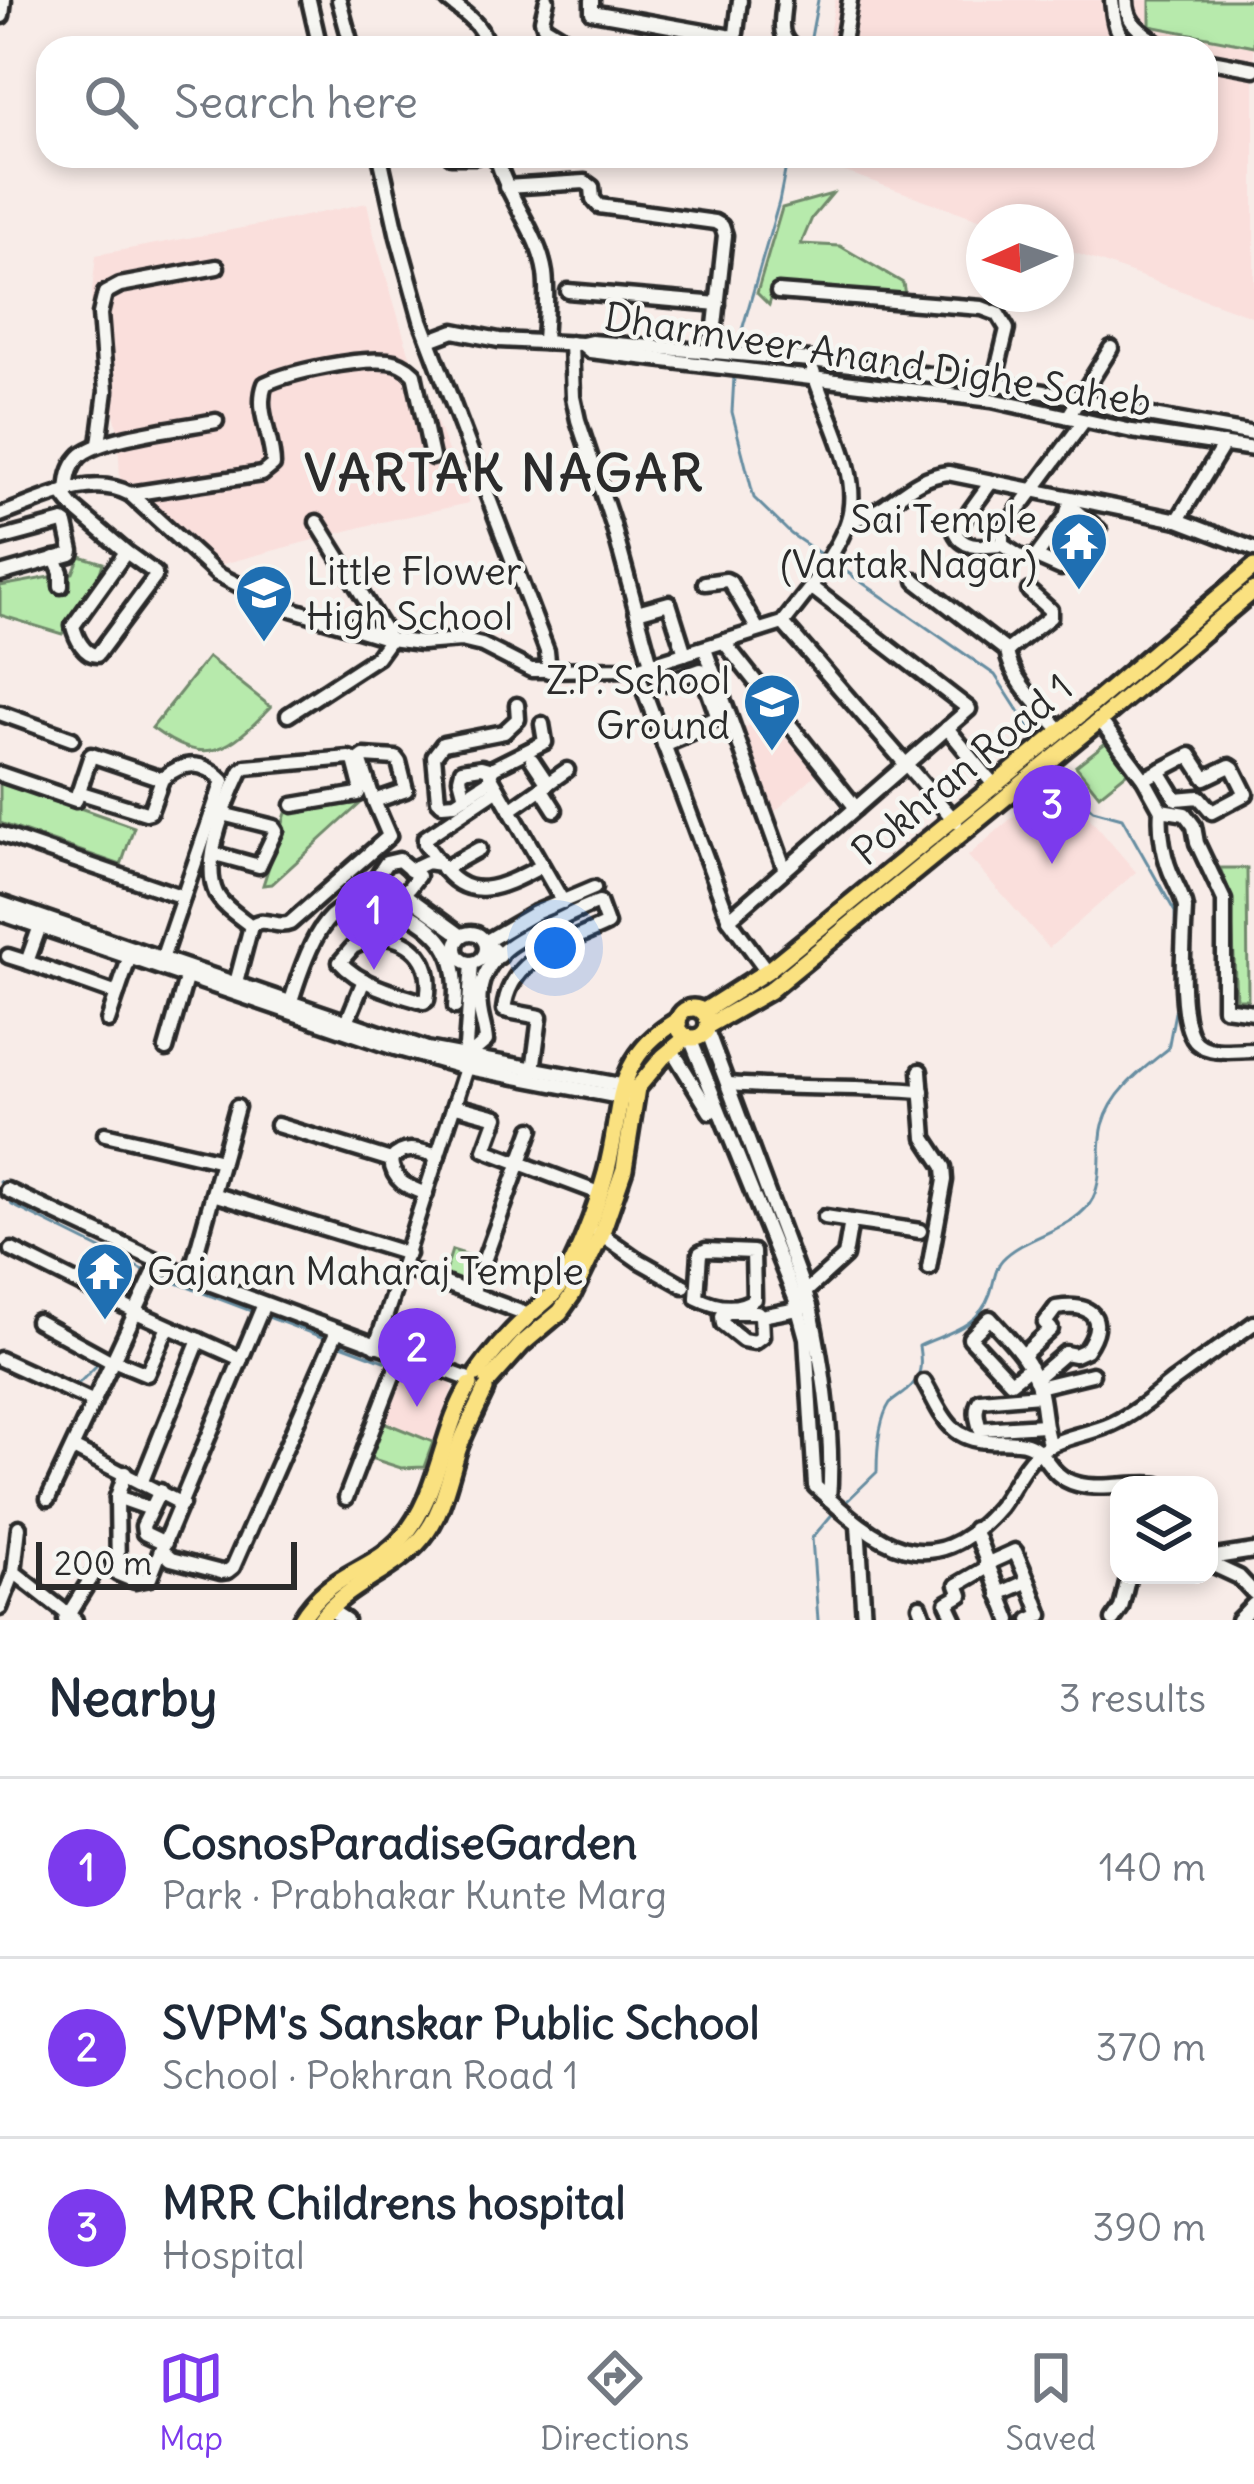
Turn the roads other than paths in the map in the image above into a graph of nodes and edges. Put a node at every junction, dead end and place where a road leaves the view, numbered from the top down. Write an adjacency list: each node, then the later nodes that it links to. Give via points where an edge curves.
1 (4, 0): 12 (street)
2 (309, 0): 13 (street)
3 (339, 0): 14 (street)
4 (448, 0): 15 (street)
5 (547, 0): 16 (street, via 544,26)
6 (592, 0): 17 (street, via 592,11)
7 (740, 0): 18 (street)
8 (784, 0): 19 (street)
9 (850, 0): 20 (street)
10 (1112, 0): 21 (street)
11 (1126, 0): 22 (street, via 1128,19)
12 (2, 16)
13 (317, 36)
14 (349, 36)
15 (485, 36)
16 (560, 36)
17 (727, 36)
18 (733, 36)
19 (782, 36)
20 (844, 36)
21 (1120, 36)
22 (1147, 36)
23 (1218, 62): 24 (street)
24 (1254, 68)
25 (383, 168): 32 (street)
26 (500, 168): 27 (street)
27 (506, 187): 31 (street, via 585,182 607,208 715,222 725,235); 33 (street, via 545,269)
28 (217, 267): 46 (street, via 105,292)
29 (568, 291): 31 (street)
30 (778, 292): 39 (street, via 998,314 1007,329)
31 (718, 304): 36 (street)
32 (430, 340): 33 (street, via 454,331); 88 (street)
33 (544, 342): 34 (street)
34 (576, 344): 36 (street, Dharmveer Anand Dighe Saheb); 38 (street, Dharmveer Anand Dighe Saheb); 77 (street, via 578,420)
35 (1111, 348): 40 (street)
36 (712, 353): 37 (street, Dharmveer Anand Dighe Saheb)
37 (811, 360): 38 (street); 39 (street, Dharmveer Anand Dighe Saheb)
38 (814, 376): 41 (street, Dharmveer Anand Dighe Saheb); 56 (street, via 841,440)
39 (994, 382): 40 (street, Dharmveer Anand Dighe Saheb); 41 (street)
40 (1078, 398): 42 (street); 45 (street, Dharmveer Anand Dighe Saheb)
41 (992, 400): 42 (street, Dharmveer Anand Dighe Saheb)
42 (1068, 417): 44 (street, Dharmveer Anand Dighe Saheb)
43 (216, 421): 46 (street)
44 (1084, 421): 47 (street, Dharmveer Anand Dighe Saheb); 51 (street)
45 (1254, 434)
46 (99, 444): 53 (street, via 81,454)
47 (1224, 444): 48 (street, Dharmveer Anand Dighe Saheb); 57 (street)
48 (1254, 449)
49 (432, 458): 52 (street, via 414,374 390,361 354,364 265,384 260,396 273,465 262,474)
50 (992, 482): 51 (street); 56 (street, via 936,475); 61 (street, via 956,532 970,546)
51 (1030, 490): 54 (street); 61 (street)
52 (130, 494): 53 (street, via 103,485); 80 (street, via 217,574 278,604)
53 (62, 498): 55 (street, via 30,513); 63 (street)
54 (1070, 502): 57 (street); 59 (street); 64 (street)
55 (0, 515)
56 (848, 520): 73 (street)
57 (1178, 520): 62 (street)
58 (317, 522): 80 (street)
59 (1099, 530)
60 (0, 538): 65 (street, via 67,524 72,551)
61 (1002, 545): 64 (street)
62 (1254, 549)
63 (126, 552): 63 (street, via 155,577 92,655 73,626)
64 (1036, 557): 67 (street)
65 (59, 560): 68 (street); 69 (street); 72 (street)
66 (1254, 567): 76 (main road, Pokhran Road 1)
67 (1061, 568)
68 (73, 569)
69 (0, 574)
70 (916, 581): 83 (street)
71 (705, 584): 79 (street, via 730,582)
72 (61, 586)
73 (811, 587): 78 (street); 96 (street, via 969,709)
74 (1254, 590): 76 (main road, Pokhran Road 1)
75 (1029, 591): 83 (street, via 1050,617)
76 (1226, 602): 94 (main road, Pokhran Road 1); 97 (main road, Pokhran Road 1)
77 (637, 612): 84 (street, via 669,603); 85 (street)
78 (783, 623): 79 (street); 103 (street)
79 (758, 630): 81 (street)
80 (390, 639): 88 (street, via 461,640); 92 (street, via 377,657)
81 (724, 643): 82 (street); 116 (street)
82 (705, 649): 84 (street); 86 (street)
83 (1006, 651): 97 (street)
84 (686, 654): 85 (street)
85 (651, 664): 87 (street)
86 (706, 668): 89 (street); 93 (street)
87 (636, 669): 88 (street); 100 (street)
88 (549, 671)
89 (665, 683)
90 (517, 705): 98 (street, via 518,719)
91 (0, 713): 99 (street)
92 (288, 716)
93 (723, 716): 100 (street); 128 (street)
94 (1100, 720): 109 (street); 121 (main road, Pokhran Road 1)
95 (542, 724): 101 (street, via 545,742)
96 (947, 728): 103 (street); 110 (street)
97 (1060, 731): 110 (main road, Pokhran Road 1)
98 (504, 732): 101 (street); 113 (street, via 438,749 437,800)
99 (72, 740)
100 (664, 745): 134 (street)
101 (511, 760): 108 (street)
102 (532, 760): 111 (street)
103 (905, 764): 116 (street); 121 (street)
104 (567, 770): 111 (street)
105 (1159, 770): 105 (street, via 1192,755 1205,778 1231,766 1246,794 1213,812 1198,797 1175,799); 109 (street)
106 (0, 774): 112 (street, via 76,800)
107 (162, 779): 112 (street, via 150,812); 112 (street, via 91,754); 131 (street, via 186,764 223,782)
108 (494, 779): 113 (street); 113 (street, via 481,767 462,770); 117 (street); 125 (street, via 425,838)
109 (1144, 779): 119 (street)
110 (994, 785): 121 (main road, Pokhran Road 1)
111 (544, 786): 117 (street); 118 (street)
112 (79, 792)
113 (465, 797)
114 (374, 801): 136 (street, via 388,836 290,923)
115 (293, 805): 120 (street, via 358,794 354,760 246,767)
116 (856, 808): 128 (street)
117 (509, 810): 126 (street)
118 (555, 810)
119 (1161, 810): 152 (street, via 1185,814 1194,826 1224,900 1224,1008); 160 (street, via 1185,908 1186,1024 1194,1042 1210,1050)
120 (222, 814): 124 (street); 124 (street, via 276,830 259,866)
121 (958, 825): 145 (main road, Pokhran Road 1); 155 (main road, Pokhran Road 1, via 769,991)
122 (0, 834): 131 (street)
123 (479, 849): 125 (street)
124 (214, 854): 136 (street, via 218,897)
125 (441, 866): 126 (street, via 467,888 485,889); 127 (street)
126 (542, 866): 132 (street)
127 (410, 870): 130 (street, via 418,876); 130 (street, via 399,860 386,862 366,893 387,914)
128 (785, 870): 134 (street)
129 (594, 888): 132 (street)
130 (404, 894): 137 (street)
131 (183, 897): 142 (street)
132 (562, 902): 138 (street)
133 (0, 907): 135 (street); 142 (street)
134 (729, 919): 145 (street)
135 (40, 926): 141 (street); 144 (street)
136 (251, 926): 148 (street)
137 (462, 936): 138 (street, via 475,933); 143 (street)
138 (485, 942): 139 (street); 143 (street, via 484,956)
139 (499, 955): 161 (street, via 480,990 486,1041); 163 (street, via 599,902 607,924 526,963 506,1000 506,1011 540,1017)
140 (8, 956): 144 (street)
141 (130, 956): 146 (street); 149 (street)
142 (162, 958): 148 (street)
143 (461, 958): 161 (street)
144 (27, 962): 149 (street, via 43,975)
145 (767, 971): 155 (main road, Pokhran Road 1)
146 (187, 975): 148 (street); 158 (street)
147 (364, 980): 150 (street, via 340,962 375,937 371,912 358,906 319,929); 151 (street, via 425,1001 426,964 400,939 380,935 385,916 404,912 446,946 457,974); 156 (street)
148 (235, 988): 150 (street)
149 (117, 994): 154 (street)
150 (289, 1007): 156 (street)
151 (455, 1007)
152 (1254, 1012)
153 (679, 1020): 155 (main road, via 690,1008); 157 (main road); 166 (main road, via 631,1063)
154 (108, 1021)
155 (707, 1022): 157 (main road, via 700,1037); 164 (street)
156 (345, 1026): 161 (street)
157 (689, 1037): 159 (main road); 187 (street)
158 (166, 1049)
159 (672, 1050): 166 (main road); 169 (street)
160 (1254, 1050)
161 (464, 1054): 163 (street); 168 (street)
162 (920, 1071): 165 (street)
163 (533, 1076): 166 (street)
164 (729, 1084): 165 (street); 187 (street)
165 (922, 1091): 191 (street, via 925,1138 945,1180)
166 (629, 1093): 178 (main road); 183 (main road, via 624,1169)
167 (237, 1106): 175 (street)
168 (456, 1106): 173 (street); 176 (street, via 497,1117 485,1150)
169 (710, 1112)
170 (277, 1125): 174 (street)
171 (532, 1129): 176 (street)
172 (105, 1134): 175 (street)
173 (438, 1156): 174 (street, via 412,1149); 180 (street)
174 (391, 1160): 180 (street, via 399,1182)
175 (222, 1161): 179 (street)
176 (520, 1163): 178 (street); 194 (street)
177 (7, 1190): 189 (street)
178 (599, 1192): 183 (main road)
179 (213, 1194): 186 (street); 192 (street)
180 (426, 1194): 186 (street)
181 (825, 1217): 182 (street)
182 (851, 1221): 184 (street); 195 (street, via 844,1256)
183 (595, 1229): 193 (street); 198 (main road, via 553,1295); 212 (main road, via 560,1312)
184 (920, 1231)
185 (12, 1250): 197 (street)
186 (408, 1254): 190 (street)
187 (785, 1254): 188 (street); 195 (street)
188 (754, 1255): 188 (street, via 700,1252 697,1298 725,1308 750,1304)
189 (159, 1262): 192 (street); 197 (street)
190 (403, 1268): 194 (street); 205 (street)
191 (929, 1268)
192 (190, 1276): 196 (street)
193 (684, 1286)
194 (472, 1294): 198 (street)
195 (802, 1302): 199 (street); 228 (street, via 819,1347 830,1499)
196 (263, 1304): 203 (street); 208 (street)
197 (136, 1312): 202 (street); 209 (street)
198 (529, 1315): 212 (main road, via 494,1351)
199 (761, 1316)
200 (37, 1322): 209 (street)
201 (1254, 1323): 218 (street, via 1135,1411)
202 (168, 1327): 204 (street); 209 (street, via 147,1374)
203 (337, 1331): 205 (street); 231 (street, via 233,1567 221,1572 171,1559)
204 (199, 1340): 208 (street); 220 (street)
205 (376, 1346): 206 (street)
206 (401, 1355): 212 (street); 224 (street)
207 (0, 1359): 214 (street)
208 (241, 1359): 226 (street)
209 (113, 1361): 214 (street)
210 (1092, 1374): 211 (street)
211 (1033, 1376): 211 (street, via 1011,1382 970,1338 990,1318); 211 (street, via 1065,1353 1086,1350 1096,1318 1056,1308); 215 (street); 215 (street, via 980,1400 976,1413 980,1429)
212 (478, 1382): 216 (main road)
213 (924, 1382): 218 (street, via 960,1436)
214 (94, 1402): 217 (street)
215 (1044, 1425): 218 (street)
216 (452, 1443): 244 (main road, via 439,1510 425,1534); 248 (main road, via 400,1540 325,1590)
217 (73, 1448): 219 (street); 225 (street)
218 (1045, 1448): 221 (street, via 1050,1470 1078,1485); 230 (street)
219 (125, 1473): 220 (street); 223 (street)
220 (142, 1481): 222 (street)
221 (1110, 1485)
222 (160, 1491): 226 (street); 227 (street)
223 (118, 1497): 227 (street); 231 (street, via 118,1574 150,1578)
224 (346, 1498)
225 (48, 1499)
226 (182, 1504): 231 (street)
227 (151, 1509): 231 (street, via 144,1533)
228 (858, 1525): 230 (street, via 899,1550 923,1553); 250 (street)
229 (19, 1527): 237 (street)
230 (974, 1529): 235 (street)
231 (163, 1547)
232 (1254, 1551): 233 (street)
233 (1218, 1558)
234 (1218, 1565): 240 (street)
235 (987, 1566): 238 (street, via 1015,1551); 241 (street); 251 (street, via 957,1585 961,1595 947,1603)
236 (98, 1567): 245 (street)
237 (14, 1572): 243 (street); 245 (street)
238 (1028, 1581): 241 (street); 252 (street, via 1041,1616)
239 (1127, 1584): 253 (street)
240 (1254, 1593)
241 (999, 1594): 246 (street)
242 (1254, 1604): 247 (street)
243 (0, 1608)
244 (324, 1615): 249 (street)
245 (69, 1618)
246 (1005, 1618)
247 (1240, 1619)
248 (301, 1620)
249 (346, 1620)
250 (864, 1620)
251 (955, 1620)
252 (1030, 1620)
253 (1113, 1620)

